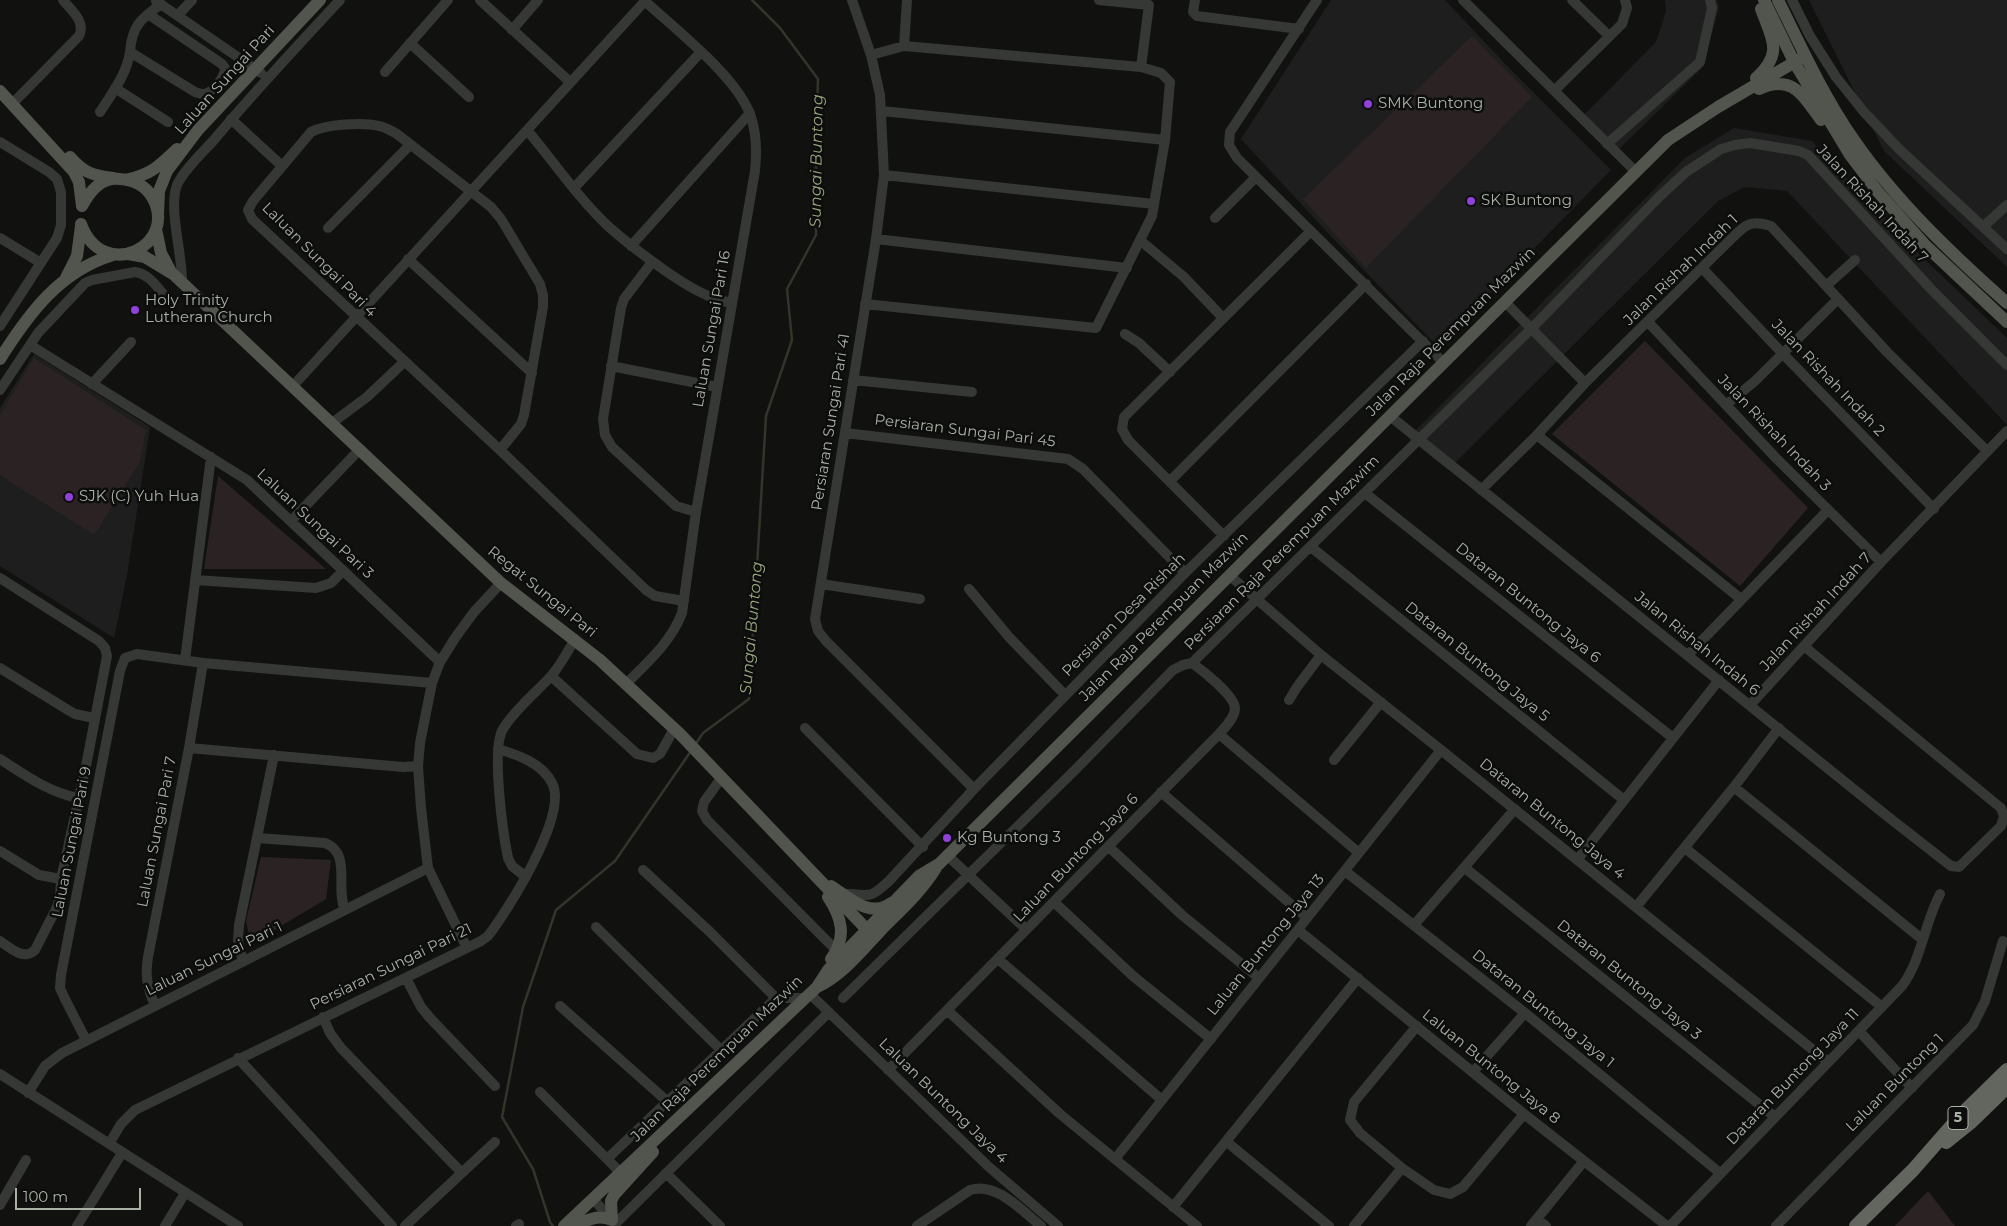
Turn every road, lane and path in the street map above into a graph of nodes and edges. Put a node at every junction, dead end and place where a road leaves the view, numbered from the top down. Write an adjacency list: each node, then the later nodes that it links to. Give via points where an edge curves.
1 (63, 0): 45 (street, via 81,21 82,30)
2 (192, 0): 25 (street)
3 (320, 0): 36 (main road, Laluan Sungai Pari)
4 (340, 0): 38 (street)
5 (448, 0): 29 (street)
6 (480, 0): 27 (street)
7 (538, 0): 27 (street)
8 (852, 0): 33 (street, Persiaran Sungai Pari 41)
9 (908, 0): 30 (street)
10 (1099, 0): 23 (street)
11 (1195, 0): 26 (street, via 1196,16)
12 (1317, 0): 26 (street)
13 (1463, 0): 42 (street)
14 (1572, 0): 28 (street)
15 (1625, 0): 28 (street, via 1627,8 1622,24)
16 (1710, 0): 56 (street, via 1712,8 1700,62)
17 (1758, 0): 46 (main road, via 1773,43 1773,56 1768,67)
18 (1764, 0): 34 (main road)
19 (1778, 0): 34 (main road)
20 (1792, 0): 73 (street, via 1836,77 1864,112)
21 (645, 1): 32 (street, Laluan Sungai Pari 16); 40 (street)
22 (158, 2): 24 (street); 25 (street)
23 (1149, 2): 35 (street)
24 (148, 14): 31 (street, via 133,31); 31 (street, via 222,64 225,73 211,91 204,94 195,92)
25 (178, 15): 36 (street)
26 (1299, 29): 62 (street, via 1230,132 1229,145)
27 (512, 30): 40 (street)
28 (1609, 36): 42 (street)
29 (410, 43): 37 (street); 44 (street)
30 (904, 46): 33 (street); 35 (street)
31 (130, 52): 41 (street, via 129,62)
32 (700, 53): 49 (street, Laluan Sungai Pari 16, via 723,74); 65 (street)
33 (871, 55): 47 (street, Persiaran Sungai Pari 41)
34 (1800, 59): 46 (main road, Jalan Raja Perempuan Mazwin); 58 (main road); 99 (main road, via 1881,174 1938,238)
35 (1141, 67): 54 (street, via 1161,73 1170,82)
36 (256, 68): 38 (street); 52 (main road, Laluan Sungai Pari)
37 (385, 72)
38 (267, 78): 50 (street)
39 (0, 81): 45 (main road)
40 (570, 82): 53 (street)
41 (115, 88): 48 (street); 51 (street)
42 (1554, 90): 56 (street)
43 (0, 91): 45 (main road)
44 (469, 97)
45 (15, 101): 63 (main road, via 83,170); 69 (main road, via 74,172 79,182)
46 (1718, 107): 58 (main road, via 1779,82 1790,85); 60 (main road, Jalan Raja Perempuan Mazwin, via 1668,140)
47 (882, 111): 54 (street); 61 (street, Persiaran Sungai Pari 41)
48 (100, 112)
49 (750, 114): 80 (street); 98 (street, Laluan Sungai Pari 16, via 757,148 755,172)
50 (231, 119): 59 (street); 91 (street, via 176,186 174,200 182,268)
51 (168, 122)
52 (198, 130): 64 (main road, via 157,169); 70 (main road, Laluan Sungai Pari, via 162,181)
53 (527, 130): 65 (street); 66 (street)
54 (1165, 140): 67 (street)
55 (0, 142): 87 (street, via 57,179 61,192 60,232)
56 (1607, 144): 60 (street)
57 (410, 145): 59 (street, Laluan Sungai Pari 4, via 380,126 325,127 312,132); 66 (street, Laluan Sungai Pari 4); 74 (street, Laluan Sungai Pari 4)
58 (1850, 155): 97 (main road, via 1926,246)
59 (282, 166): 101 (street, Laluan Sungai Pari 4, via 252,201 248,210 252,219)
60 (1636, 172): 96 (main road, Jalan Raja Perempuan Mazwin)
61 (884, 175): 67 (street); 78 (street, Persiaran Sungai Pari 41)
62 (1256, 177): 71 (street); 76 (street)
63 (115, 178): 64 (main road); 69 (main road, via 89,192)
64 (129, 180): 70 (main road, via 149,192)
65 (574, 188): 80 (street)
66 (471, 190): 84 (street); 119 (street, Laluan Sungai Pari 4, via 501,219 540,284 543,307)
67 (1154, 204): 79 (street)
68 (2007, 205): 73 (street)
69 (82, 206): 72 (main road)
70 (158, 214): 75 (main road)
71 (1215, 218)
72 (81, 224): 83 (main road, via 92,244); 90 (main road, via 77,256)
73 (1983, 227): 81 (street)
74 (328, 228)
75 (156, 229): 82 (main road, via 145,245); 91 (main road, via 165,262)
76 (1312, 231): 92 (street); 102 (street)
77 (0, 238): 87 (street)
78 (876, 239): 88 (street); 100 (street, Persiaran Sungai Pari 41)
79 (1141, 240): 88 (street); 102 (street)
80 (631, 246): 86 (street)
81 (2007, 249)
82 (128, 254): 83 (main road); 91 (main road, Regat Sungai Pari, via 145,257)
83 (113, 255): 90 (main road, via 90,262)
84 (408, 259): 101 (street); 119 (street)
85 (1855, 260): 93 (street)
86 (652, 262): 98 (street, via 704,294); 117 (street, via 620,308)
87 (41, 264): 105 (street)
88 (1127, 268): 100 (street, via 1096,328)
89 (1702, 268): 93 (street, Jalan Rishah Indah 1, via 1744,226 1756,222 1771,226); 103 (street, Jalan Rishah Indah 1); 112 (street, Jalan Rishah Indah 2)
90 (66, 278): 113 (main road, via 18,330)
91 (178, 278): 123 (main road, Regat Sungai Pari)
92 (1366, 284): 109 (street); 138 (street)
93 (1826, 286): 95 (street, Jalan Rishah Indah 1)
94 (165, 296): 111 (street, via 142,273 92,280 80,287)
95 (1838, 298): 112 (street); 136 (street, Jalan Rishah Indah 1, via 1887,352)
96 (1505, 302): 106 (street); 115 (main road, Jalan Raja Perempuan Mazwin)
97 (1985, 302): 104 (main road); 107 (main road)
98 (732, 303): 124 (street, Laluan Sungai Pari 16)
99 (2007, 303)
100 (865, 304): 120 (street, Persiaran Sungai Pari 41)
101 (356, 317): 114 (street, Laluan Sungai Pari 4); 123 (street)
102 (1224, 318): 118 (street)
103 (1648, 322): 121 (street, Jalan Rishah Indah 1); 127 (street, Jalan Rishah Indah 3)
104 (2007, 322)
105 (0, 326)
106 (1531, 329): 116 (street, Jalan Rishah Indah 7, via 1686,172 1721,149 1750,143 1808,155); 121 (street); 133 (street, Persiaran Raja Perempuan Mazwim)
107 (2007, 330)
108 (1125, 334): 118 (street)
109 (1422, 341): 115 (street); 145 (street, Persiaran Desa Rishah)
110 (131, 342): 122 (street)
111 (30, 345): 122 (street, Laluan Sungai Pari 3); 125 (street)
112 (1783, 354): 127 (street); 141 (street, Jalan Rishah Indah 2)
113 (0, 358)
114 (404, 362): 129 (street, via 367,397); 135 (street, Laluan Sungai Pari 4)
115 (1444, 363): 128 (main road, Jalan Raja Perempuan Mazwin)
116 (2007, 365)
117 (611, 366): 124 (street); 143 (street, via 603,419 605,435 612,447 676,506)
118 (1170, 372): 138 (street, via 1124,417 1122,429 1128,440)
119 (532, 374): 135 (street, Laluan Sungai Pari 4, via 521,424)
120 (853, 380): 126 (street); 131 (street, Persiaran Sungai Pari 41)
121 (1585, 383): 132 (street, Jalan Rishah Indah 1)
122 (92, 384): 137 (street, Laluan Sungai Pari 3)
123 (293, 386): 129 (main road, Regat Sungai Pari)
124 (717, 387): 143 (street, Laluan Sungai Pari 16)
125 (0, 390)
126 (972, 392)
127 (1726, 405): 142 (street, Jalan Rishah Indah 3)
128 (1390, 416): 133 (street, Jalan Rishah Indah 6); 150 (main road, Jalan Raja Perempuan Mazwin)
129 (332, 423): 134 (main road, Regat Sungai Pari)
130 (2007, 431): 136 (street, Jalan Rishah Indah 7)
131 (845, 433): 149 (street, Persiaran Sungai Pari 45, via 1068,459 1083,470); 154 (street, Persiaran Sungai Pari 41)
132 (1537, 434): 139 (street, Jalan Rishah Indah 1); 157 (street)
133 (1419, 439): 139 (street, Jalan Rishah Indah 6); 140 (street, Persiaran Raja Perempuan Mazwim)
134 (360, 449): 144 (street); 153 (main road, Regat Sungai Pari)
135 (500, 450): 158 (street, Laluan Sungai Pari 4, via 646,590 661,598)
136 (1987, 451): 141 (street, Jalan Rishah Indah 7)
137 (211, 457): 144 (street, Laluan Sungai Pari 3, via 247,480); 152 (street)
138 (1170, 481): 145 (street)
139 (1481, 490): 163 (street, Jalan Rishah Indah 6)
140 (1365, 492): 146 (street, Persiaran Raja Perempuan Mazwim); 182 (street, Dataran Buntong Jaya 6)
141 (1934, 509): 147 (street, Jalan Rishah Indah 7)
142 (1828, 510): 147 (street, Jalan Rishah Indah 3); 157 (street)
143 (696, 512): 158 (street, Laluan Sungai Pari 16)
144 (291, 521): 148 (street, Laluan Sungai Pari 3)
145 (1224, 536): 149 (street, Persiaran Desa Rishah)
146 (1311, 547): 159 (street, Persiaran Raja Perempuan Mazwim); 195 (street, Dataran Buntong Jaya 5)
147 (1882, 562): 161 (street, Jalan Rishah Indah 7)
148 (343, 571): 152 (street, via 331,583 316,588); 165 (street, Laluan Sungai Pari 3)
149 (1185, 573): 173 (street, Persiaran Desa Rishah)
150 (1229, 576): 159 (street, Dataran Buntong Jaya 4); 203 (main road, Jalan Raja Perempuan Mazwin)
151 (0, 578): 177 (street, via 99,640 105,648 107,656)
152 (195, 580): 164 (street)
153 (501, 583): 160 (main road, Regat Sungai Pari); 165 (street, via 470,619)
154 (820, 584): 156 (street); 192 (street, Persiaran Sungai Pari 41, via 815,619 818,631)
155 (969, 589): 173 (street)
156 (920, 599)
157 (1741, 599): 163 (street)
158 (684, 601): 172 (street, Laluan Sungai Pari 16, via 678,625)
159 (1256, 601): 162 (street, Dataran Buntong Jaya 4); 167 (street, Persiaran Raja Perempuan Mazwim)
160 (575, 639): 169 (street); 172 (main road, Regat Sungai Pari)
161 (1805, 647): 176 (street, Jalan Rishah Indah 7); 179 (street, Jalan Rishah Indah 6, via 2001,808 2004,816 2001,826 1959,867 1951,866)
162 (1321, 655): 174 (street); 175 (street, Dataran Buntong Jaya 4)
163 (1688, 655): 170 (street, Jalan Rishah Indah 6)
164 (186, 660): 166 (street); 248 (street, Laluan Sungai Pari 9, via 136,654 125,658 122,664 61,975 60,988 64,999)
165 (440, 662): 171 (street)
166 (203, 663): 171 (street); 184 (street, Laluan Sungai Pari 7)
167 (1192, 663): 181 (street, Laluan Buntong Jaya 6, via 1233,700 1232,718); 209 (street, Persiaran Raja Perempuan Mazwim, via 1173,670)
168 (0, 668): 177 (street, via 75,714)
169 (551, 676): 180 (street, via 637,754 653,758 660,754); 183 (street, via 511,718 502,730)
170 (1719, 680): 176 (street, Jalan Rishah Indah 6); 182 (street)
171 (432, 683): 189 (street)
172 (626, 684): 180 (main road, Regat Sungai Pari)
173 (1065, 695): 192 (street, Persiaran Desa Rishah)
174 (1290, 700)
175 (1381, 702): 185 (street, Dataran Buntong Jaya 4); 188 (street)
176 (1750, 705): 179 (street, Jalan Rishah Indah 6)
177 (94, 718): 194 (street)
178 (805, 728): 198 (street)
179 (1779, 728): 191 (street)
180 (677, 731): 190 (main road, Regat Sungai Pari)
181 (1218, 734): 193 (street, Laluan Buntong Jaya 6); 202 (street)
182 (1673, 738): 195 (street)
183 (498, 745): 210 (street, via 499,785 508,858 512,866); 210 (street, Persiaran Sungai Pari 21, via 533,764 552,784 556,794 544,841)
184 (190, 748): 186 (street); 238 (street, Laluan Sungai Pari 7, via 148,957 148,988)
185 (1441, 750): 196 (street, Dataran Buntong Jaya 4); 202 (street, Laluan Buntong Jaya 13)
186 (274, 756): 189 (street); 197 (street)
187 (0, 759): 194 (street, via 40,785)
188 (1334, 760)
189 (418, 766): 205 (street)
190 (722, 777): 212 (main road, Regat Sungai Pari); 229 (street, via 704,802 702,811 707,820)
191 (1734, 787): 200 (street); 225 (street)
192 (974, 789): 198 (street, Persiaran Desa Rishah)
193 (1161, 792): 199 (street, Laluan Buntong Jaya 6); 219 (street)
194 (78, 798): 211 (street)
195 (1624, 800): 204 (street)
196 (1515, 809): 204 (street, Dataran Buntong Jaya 4); 206 (street)
197 (258, 838): 218 (street, via 334,846 339,855); 231 (street, via 239,925)
198 (923, 846): 213 (street, Persiaran Desa Rishah, via 874,894)
199 (1108, 846): 216 (street, Laluan Buntong Jaya 6); 233 (street)
200 (1685, 848): 217 (street); 240 (street)
201 (0, 851): 211 (street, via 40,875)
202 (1359, 853): 208 (street, Laluan Buntong Jaya 13)
203 (943, 860): 209 (street); 215 (main road, Jalan Raja Perempuan Mazwin, via 919,876); 224 (main road, via 926,883)
204 (1577, 860): 217 (street, Dataran Buntong Jaya 4)
205 (428, 868): 218 (street, Laluan Sungai Pari 1); 228 (street)
206 (1466, 868): 220 (street); 264 (street, Dataran Buntong Jaya 3)
207 (643, 870): 236 (street)
208 (1345, 871): 219 (street, Laluan Buntong Jaya 13); 220 (street, Dataran Buntong Jaya 1)
209 (969, 876): 222 (street); 237 (street, Persiaran Raja Perempuan Mazwim)
210 (526, 877): 228 (street, Persiaran Sungai Pari 21, via 488,936)
211 (61, 879): 226 (street, via 56,909 35,950 27,954 16,952)
212 (822, 883): 213 (main road); 224 (main road, Regat Sungai Pari); 229 (main road, via 839,916 842,930)
213 (844, 894): 215 (main road, via 868,909 886,907)
214 (1940, 894): 225 (street, Dataran Buntong Jaya 11)
215 (900, 896): 224 (main road, Jalan Raja Perempuan Mazwin)
216 (1054, 902): 222 (street, Laluan Buntong Jaya 6); 247 (street, via 1134,976)
217 (1636, 907): 251 (street, Dataran Buntong Jaya 4)
218 (345, 910): 231 (street, Laluan Sungai Pari 1)
219 (1307, 918): 223 (street, Laluan Buntong Jaya 13)
220 (1414, 925): 243 (street, Dataran Buntong Jaya 1)
221 (596, 927): 249 (street)
222 (1026, 929): 230 (street, Laluan Buntong Jaya 6)
223 (1298, 930): 233 (street, Laluan Buntong Jaya 13); 234 (street, Laluan Buntong Jaya 8)
224 (871, 934): 235 (main road, via 834,978)
225 (1923, 940): 240 (street, Dataran Buntong Jaya 11, via 1910,975)
226 (0, 941)
227 (2003, 942): 258 (street, Laluan Buntong 1, via 1985,1001 1973,1025)
228 (467, 948): 232 (street, Persiaran Sungai Pari 21)
229 (837, 951): 235 (main road)
230 (998, 959): 241 (street, Laluan Buntong Jaya 6); 261 (street)
231 (242, 962): 238 (street, Laluan Sungai Pari 1)
232 (406, 978): 244 (street, Persiaran Sungai Pari 21); 256 (street, via 430,1018)
233 (1259, 978): 247 (street, Laluan Buntong Jaya 13)
234 (1358, 978): 245 (street, Laluan Buntong Jaya 8); 267 (street)
235 (814, 989): 236 (street); 242 (street, Laluan Buntong Jaya 4); 265 (main road, Jalan Raja Perempuan Mazwin)
236 (776, 998): 249 (street)
237 (843, 998)
238 (155, 1005): 248 (street, Laluan Sungai Pari 1)
239 (560, 1006): 262 (street)
240 (1882, 1007): 246 (street, Dataran Buntong Jaya 11)
241 (947, 1010): 252 (street, Laluan Buntong Jaya 6); 271 (street)
242 (829, 1012): 252 (street, Laluan Buntong Jaya 4); 278 (street)
243 (1525, 1013): 254 (street); 279 (street, Dataran Buntong Jaya 1)
244 (323, 1017): 250 (street, Persiaran Sungai Pari 21); 276 (street, via 341,1048)
245 (1417, 1026): 254 (street, Laluan Buntong Jaya 8); 274 (street, via 1354,1102 1350,1120 1360,1133)
246 (1859, 1031): 251 (street, Dataran Buntong Jaya 11); 258 (street)
247 (1211, 1038): 261 (street, Laluan Buntong Jaya 13)
248 (86, 1040): 260 (street, Laluan Sungai Pari 1, via 53,1058)
249 (721, 1050): 262 (street)
250 (238, 1058): 268 (street, Persiaran Sungai Pari 21, via 135,1110 121,1124); 290 (street)
251 (1828, 1062): 264 (street, Dataran Buntong Jaya 11)
252 (888, 1070): 295 (street, Laluan Buntong Jaya 4, via 989,1167)
253 (2007, 1070): 275 (highway, 5, via 1962,1114)
254 (1473, 1072): 263 (street, Laluan Buntong Jaya 8)
255 (0, 1074): 260 (street)
256 (495, 1086)
257 (2007, 1087): 275 (highway, 5)
258 (1912, 1088): 301 (street, Laluan Buntong 1)
259 (540, 1092): 270 (street)
260 (28, 1093): 268 (street)
261 (1162, 1100): 271 (street, Laluan Buntong Jaya 13)
262 (668, 1102): 270 (street)
263 (1524, 1114): 273 (street, Laluan Buntong Jaya 8); 274 (street, via 1463,1186 1450,1194 1434,1190)
264 (1775, 1116): 279 (street, Dataran Buntong Jaya 11)
265 (671, 1125): 277 (main road, Jalan Raja Perempuan Mazwin); 285 (main road, via 652,1153 614,1195 611,1201)
266 (495, 1142): 276 (street)
267 (1227, 1142): 283 (street); 297 (street)
268 (109, 1144): 269 (street)
269 (122, 1153): 280 (street); 287 (street)
270 (608, 1158): 277 (street)
271 (1115, 1159): 283 (street)
272 (26, 1160): 282 (street)
273 (1584, 1161): 284 (street); 300 (street, Laluan Buntong Jaya 8)
274 (1402, 1168): 298 (street)
275 (1913, 1170): 302 (highway, 5)
276 (461, 1172): 291 (street)
277 (621, 1173): 281 (main road, Jalan Raja Perempuan Mazwin)
278 (666, 1173): 285 (street); 293 (street)
279 (1720, 1173): 300 (street, Dataran Buntong Jaya 11)
280 (186, 1193): 288 (street); 289 (street)
281 (593, 1199): 285 (street); 292 (main road, Jalan Raja Perempuan Mazwin)
282 (0, 1205)
283 (1174, 1207): 296 (street)
284 (1534, 1222): 299 (street)
285 (615, 1224): 292 (main road, via 599,1217)
286 (1039, 1225): 294 (street, via 1000,1194 980,1187 970,1190)
287 (77, 1226)
288 (164, 1226)
289 (238, 1226)
290 (392, 1226)
291 (405, 1226)
292 (565, 1226)
293 (720, 1226)
294 (917, 1226)
295 (1058, 1226)
296 (1197, 1226)
297 (1329, 1226)
298 (1354, 1226)
299 (1546, 1226)
300 (1669, 1226)
301 (1776, 1226)
302 (1856, 1226)

